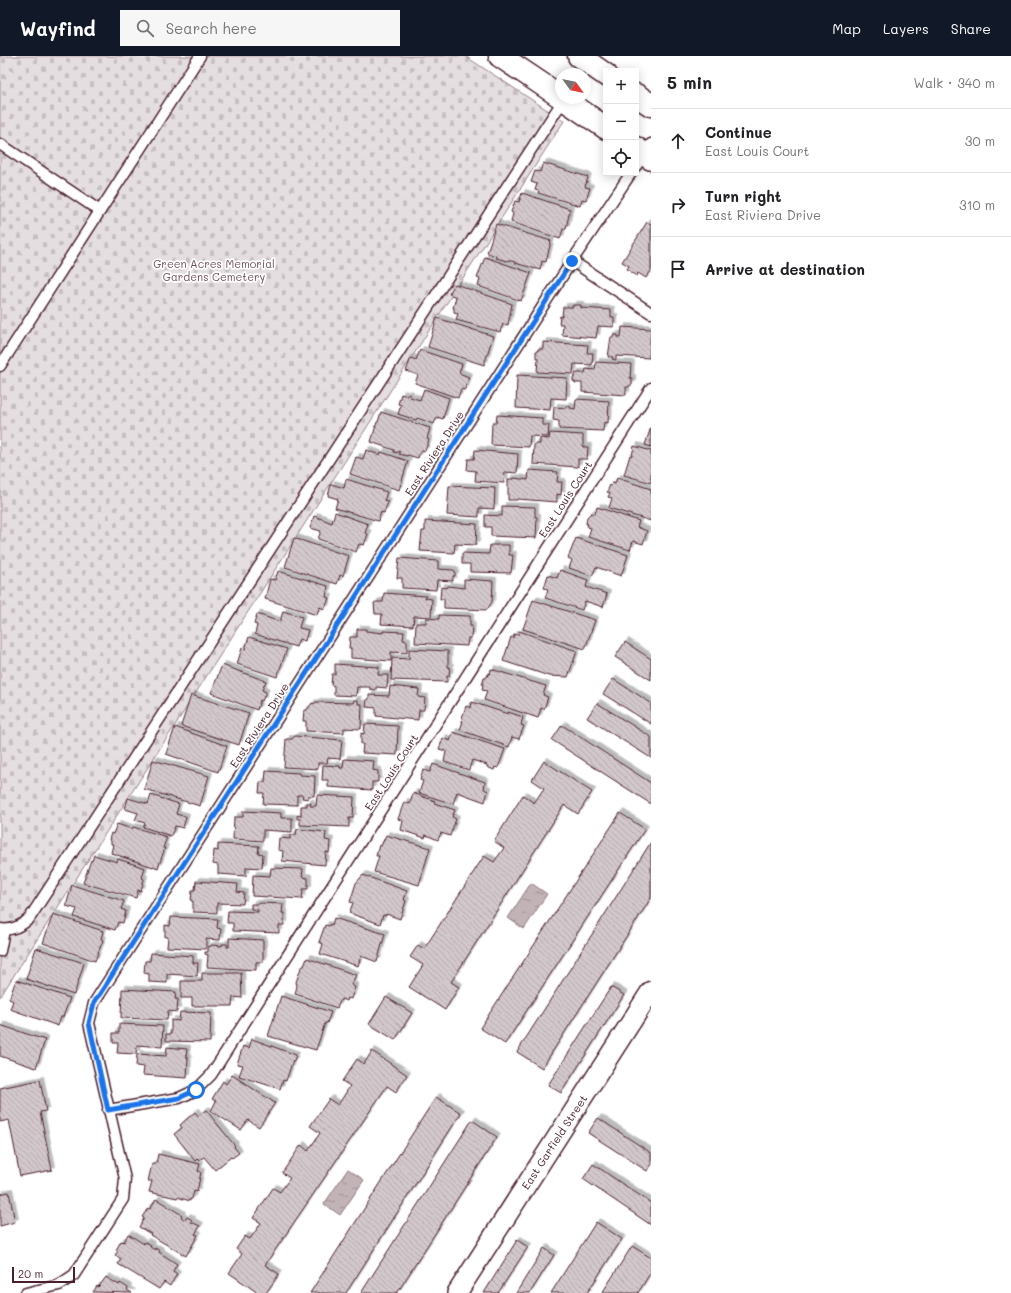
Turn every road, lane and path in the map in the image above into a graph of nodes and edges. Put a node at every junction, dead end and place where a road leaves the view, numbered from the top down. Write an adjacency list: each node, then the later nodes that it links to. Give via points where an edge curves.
1 (200, 56): 13 (lane)
2 (500, 56): 5 (main road)
3 (579, 56): 4 (main road)
4 (603, 73)
5 (555, 93)
6 (639, 97): 9 (main road)
7 (558, 104): 18 (lane, via 29,919 18,927)
8 (571, 104): 10 (main road)
9 (651, 105)
10 (603, 126)
11 (0, 144): 13 (lane)
12 (629, 176): 14 (lane, East Riviera Drive)
13 (100, 211): 16 (lane)
14 (572, 261): 15 (lane); 21 (lane, East Riviera Drive, via 94,1003 89,1023)
15 (651, 313)
16 (0, 366)
17 (651, 388): 21 (lane, East Louis Court, via 211,1075 196,1090 179,1098)
18 (2, 930): 19 (lane)
19 (0, 951)
20 (651, 991): 23 (street, East Garfield Street)
21 (108, 1110): 22 (lane, East Riviera Drive, via 125,1179 124,1199 74,1274 59,1285)
22 (26, 1293)
23 (457, 1293)

